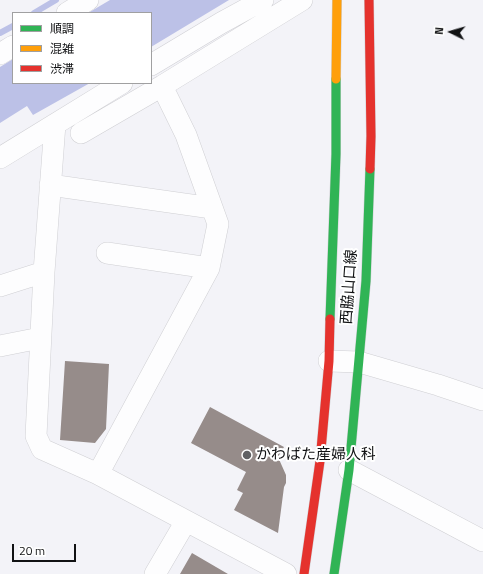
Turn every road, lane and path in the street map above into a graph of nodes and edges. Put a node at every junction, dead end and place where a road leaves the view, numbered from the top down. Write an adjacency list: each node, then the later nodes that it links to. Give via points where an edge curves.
1 (88, 0): 6 (street)
2 (263, 0): 9 (street)
3 (302, 0): 11 (street)
4 (337, 0): 23 (street, 西脇山口線, via 336,154)
5 (369, 0): 24 (street, 西脇山口線, via 371,136 366,280)
6 (69, 12)
7 (12, 47): 8 (street)
8 (0, 54)
9 (152, 64)
10 (120, 84): 12 (street)
11 (162, 86): 13 (street); 16 (street, via 186,135)
12 (55, 124): 14 (street); 15 (street)
13 (81, 133)
14 (0, 158)
15 (50, 185): 16 (street); 19 (street)
16 (212, 208): 18 (street, via 218,224)
17 (107, 253): 18 (street)
18 (210, 268): 27 (street)
19 (44, 272): 20 (street); 21 (street)
20 (0, 286)
21 (40, 338): 22 (street); 27 (street, via 36,436 42,449)
22 (0, 346)
23 (329, 361): 24 (street); 32 (street, 西脇山口線, via 320,461)
24 (358, 362): 25 (street); 26 (street, 西脇山口線)
25 (483, 400)
26 (349, 470): 29 (street); 33 (street, 西脇山口線)
27 (98, 474): 28 (street)
28 (186, 521): 30 (street); 31 (street)
29 (483, 541)
30 (155, 574)
31 (286, 574)
32 (304, 574)
33 (334, 574)

